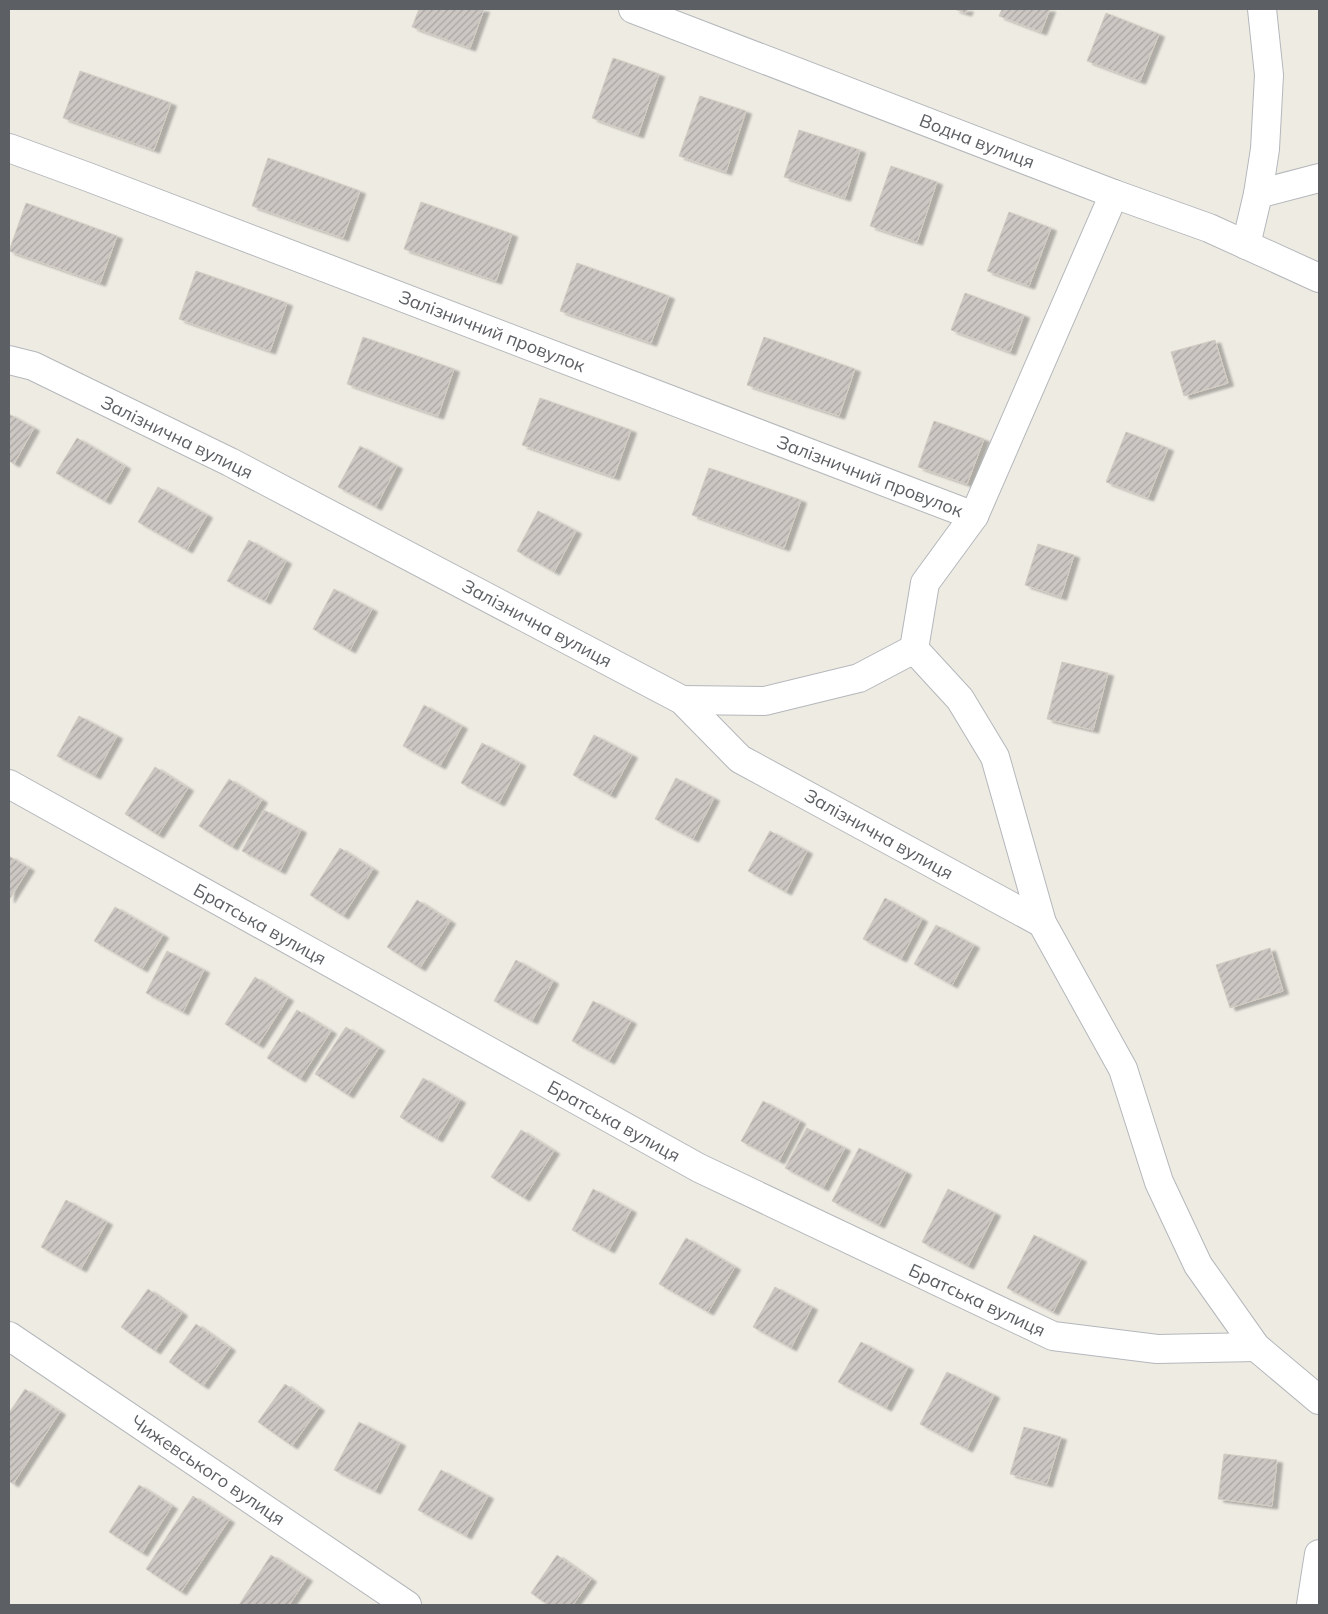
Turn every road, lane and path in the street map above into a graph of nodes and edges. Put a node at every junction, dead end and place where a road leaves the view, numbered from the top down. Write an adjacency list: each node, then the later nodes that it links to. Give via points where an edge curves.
1 (633, 9): 5 (street, Водна вулиця)
2 (1262, 9): 6 (street, via 1269,75)
3 (9, 148): 10 (street, Залізничний провулок)
4 (1319, 178): 6 (street)
5 (1114, 194): 7 (street, Водна вулиця, via 1209,228); 10 (street)
6 (1258, 194): 7 (street)
7 (1246, 245): 8 (street, Водна вулиця)
8 (1319, 278)
9 (9, 360): 12 (street, Залізнична вулиця, via 33,366 230,462)
10 (974, 516): 11 (street, via 925,583)
11 (914, 649): 12 (street, via 859,678 765,701); 14 (street, via 960,699 995,757)
12 (682, 700): 14 (street, Залізнична вулиця, via 740,759)
13 (9, 784): 16 (street, Братська вулиця, via 699,1168 1053,1336 1157,1349)
14 (1042, 923): 16 (street, via 1123,1069 1159,1182 1198,1265)
15 (9, 1336): 19 (street, Чижевського вулиця)
16 (1256, 1347): 17 (street)
17 (1319, 1400)
18 (1319, 1554): 20 (street)
19 (407, 1605)
20 (1311, 1605)

